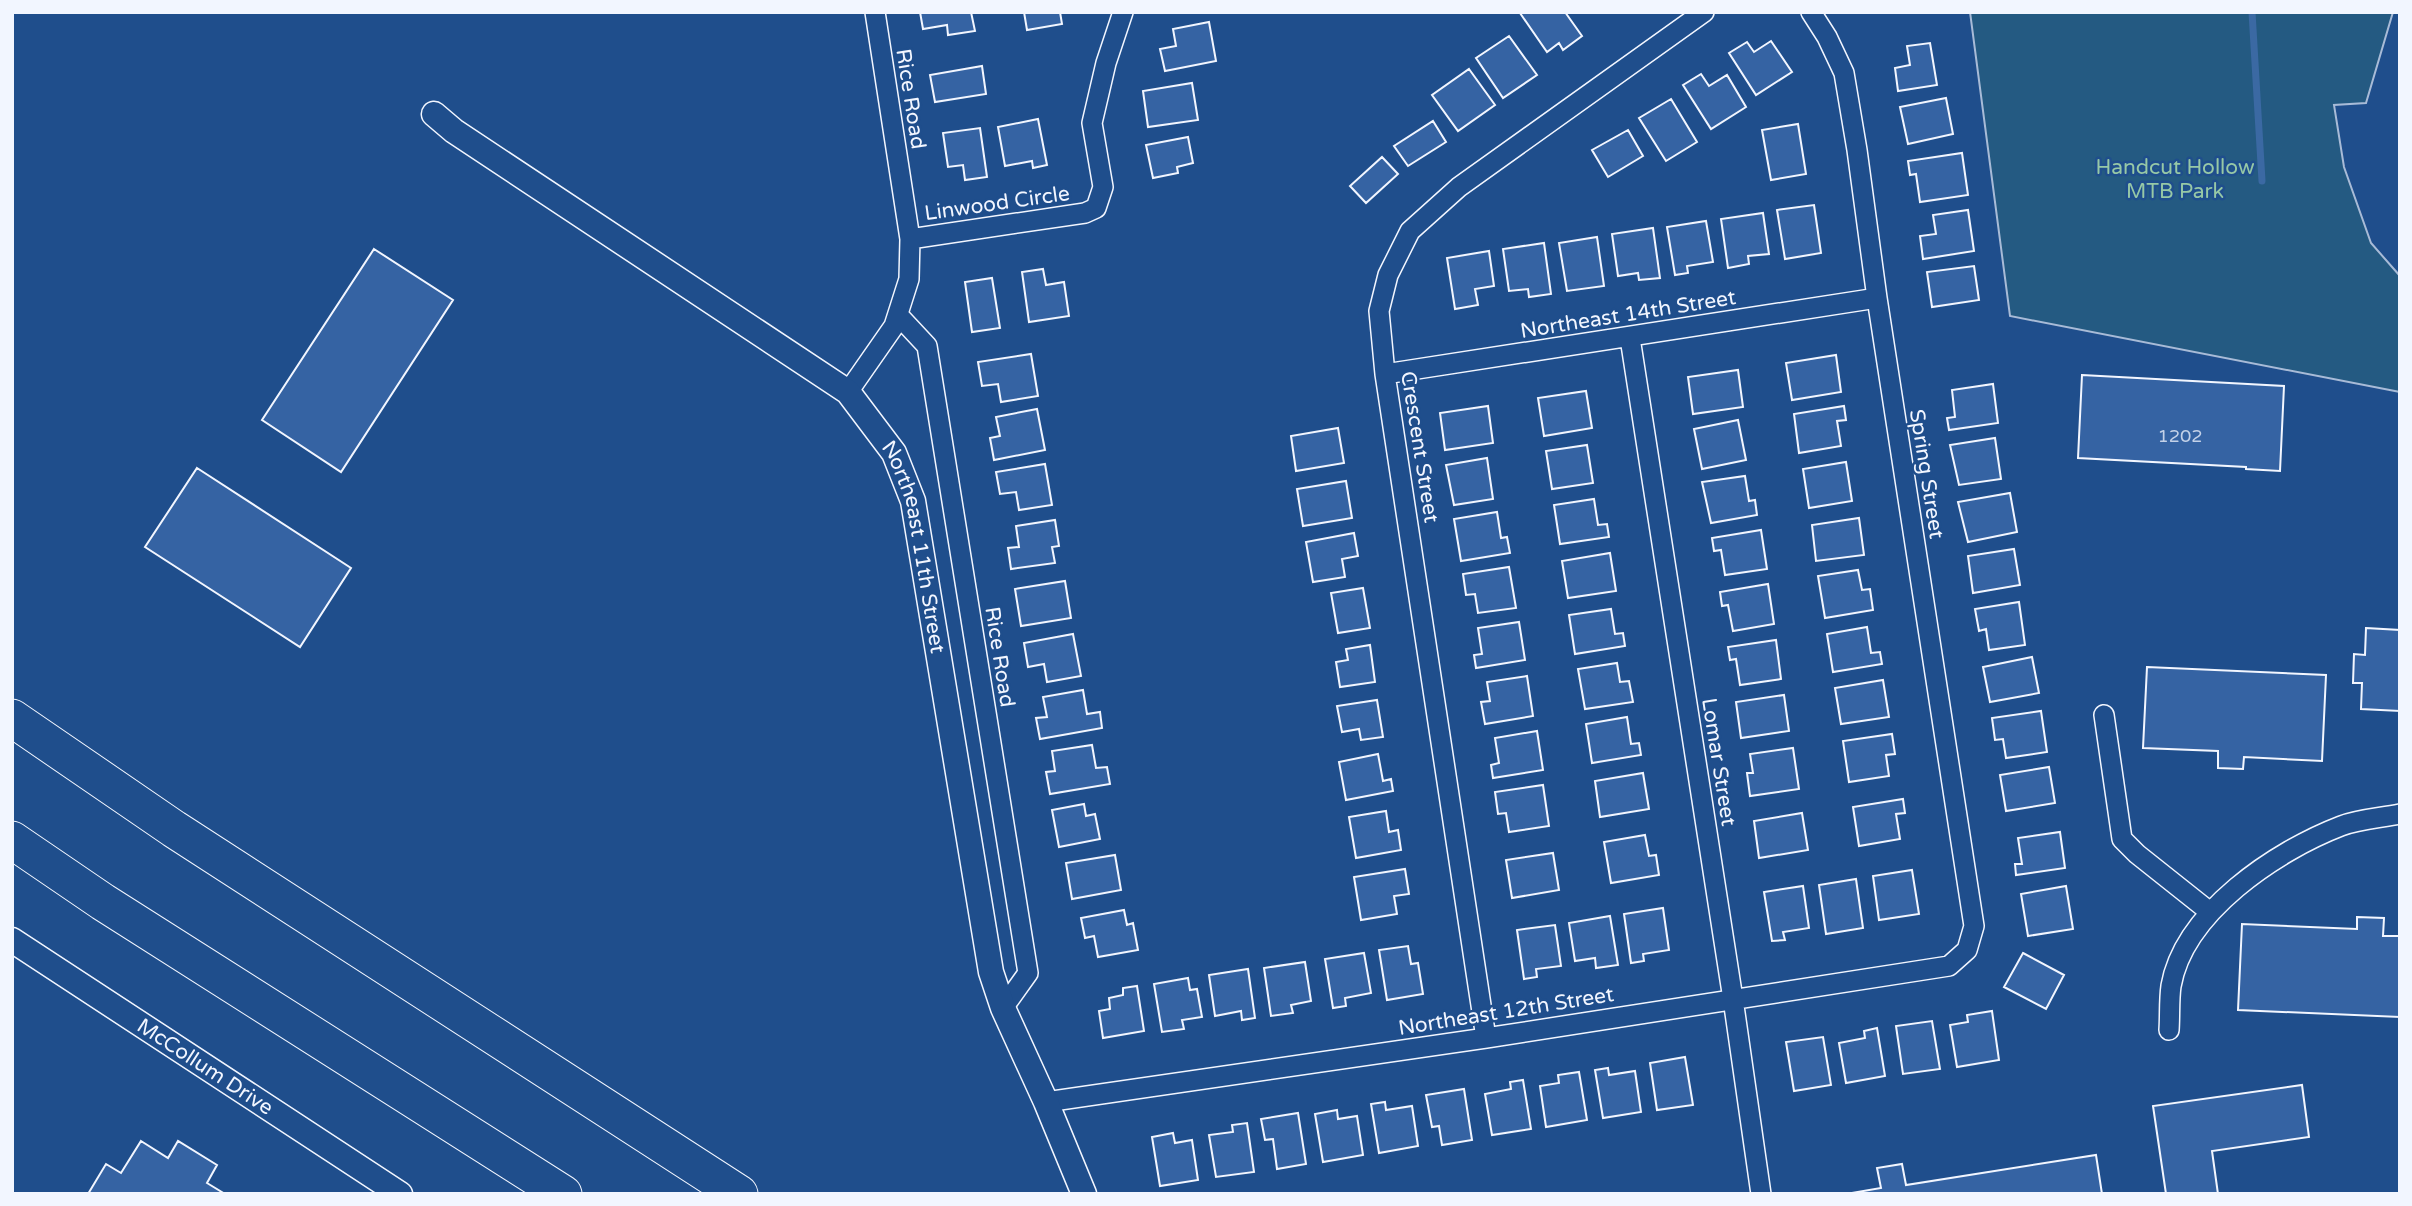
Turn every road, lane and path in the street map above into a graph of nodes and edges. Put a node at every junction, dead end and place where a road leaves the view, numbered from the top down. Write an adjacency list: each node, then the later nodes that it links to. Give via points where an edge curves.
1 (875, 12): 6 (street, Rice Road)
2 (1123, 12): 6 (street, Linwood Circle, via 1092,123 1103,187 1096,208)
3 (1704, 12): 10 (street, Crescent Street, via 1459,187 1410,231 1388,275 1379,311)
4 (1811, 12): 7 (street, Spring Street, via 1843,72)
5 (434, 114): 11 (street, Northeast 11th Street)
6 (911, 239): 8 (street, Rice Road, via 909,279)
7 (1877, 298): 9 (street, Northeast 14th Street); 18 (street, Spring Street, via 1974,926)
8 (899, 316): 11 (street, Rice Road); 20 (street, Rice Road, via 927,346 1028,973)
9 (1630, 338): 10 (street, Northeast 14th Street); 19 (street, Lomar Street)
10 (1385, 374): 22 (street, Crescent Street)
11 (848, 392): 20 (street, Northeast 11th Street, via 894,453 913,501 990,972)
12 (2105, 715): 16 (street, via 2122,839)
13 (12, 718): 26 (highway, via 174,829)
14 (2400, 814): 16 (street, via 2343,825 2283,855 2236,886)
15 (12, 840): 25 (highway)
16 (2210, 912): 21 (street, via 2182,954 2171,986)
17 (12, 940): 24 (street, McCollum Drive)
18 (1967, 950): 19 (street, Northeast 12th Street, via 1949,966)
19 (1733, 999): 22 (street, Northeast 12th Street); 28 (street, Lomar Street)
20 (1003, 1008): 23 (street, Northeast 11th Street)
21 (2169, 1030)
22 (1486, 1038): 23 (street, Northeast 12th Street)
23 (1046, 1102): 27 (street, Northeast 11th Street)
24 (400, 1194)
25 (562, 1194)
26 (739, 1194)
27 (1084, 1194)
28 (1761, 1194)

